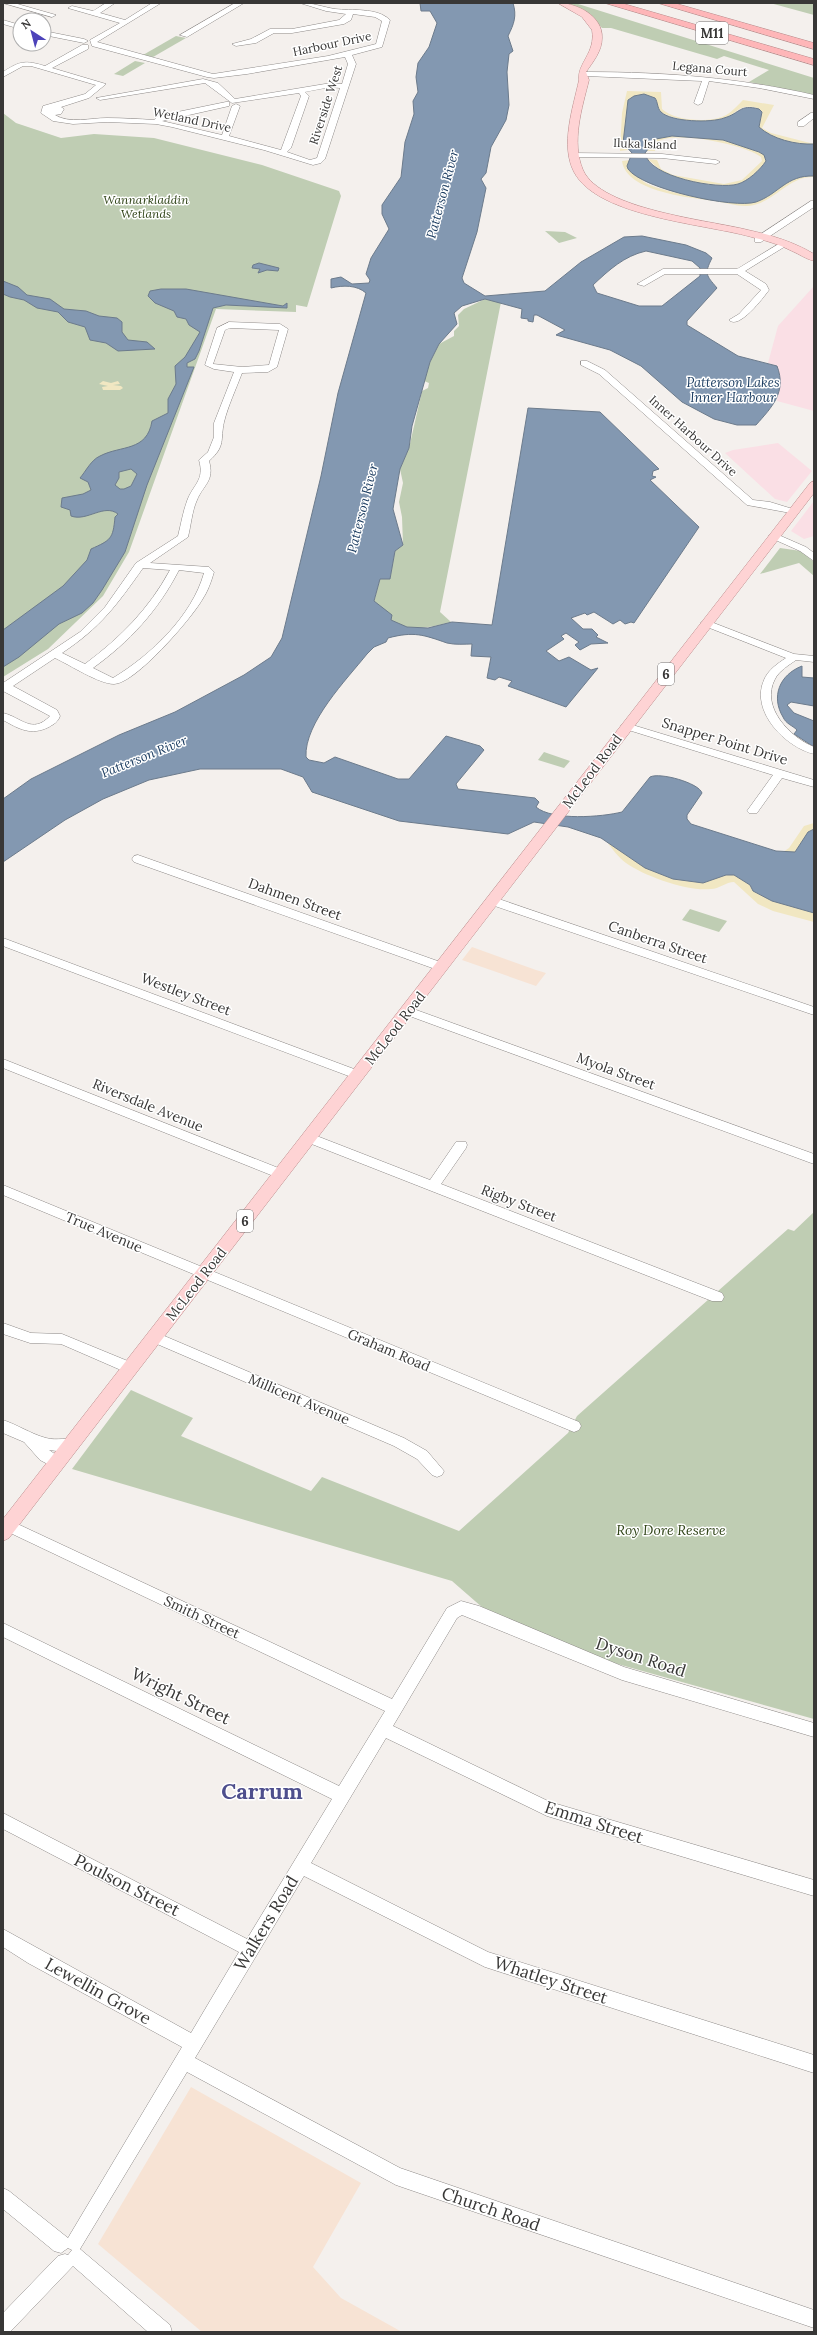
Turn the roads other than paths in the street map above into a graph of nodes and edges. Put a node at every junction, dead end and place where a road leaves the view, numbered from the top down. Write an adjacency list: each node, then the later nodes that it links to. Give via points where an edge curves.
1 (6, 3): 11 (street)
2 (111, 3): 13 (street)
3 (157, 3): 14 (street)
4 (240, 3): 16 (street)
5 (304, 3): 12 (street, Harbour Drive)
6 (358, 3): 12 (street)
7 (562, 3): 23 (main road, via 587,17 598,30 599,42)
8 (610, 3): 21 (highway, M11)
9 (663, 3): 19 (highway, M11)
10 (72, 8): 13 (street)
11 (40, 12)
12 (352, 13): 18 (street, via 341,22 292,31 273,31 253,41); 20 (street, Harbour Drive, via 377,15 386,20 378,46)
13 (93, 14): 14 (street)
14 (126, 22): 17 (street)
15 (52, 35): 17 (street)
16 (184, 35)
17 (87, 44): 22 (street); 25 (street)
18 (236, 44)
19 (814, 46)
20 (347, 54): 25 (street, Harbour Drive); 27 (street, Riverside West, via 352,62)
21 (814, 64)
22 (46, 68): 24 (street, via 25,63); 28 (street)
23 (587, 72): 26 (street, Legana Court); 39 (main road, via 573,144)
24 (3, 75)
25 (209, 79): 28 (street, Harbour Drive, via 110,96); 32 (street)
26 (706, 80): 30 (street, Legana Court, via 762,86); 31 (street)
27 (345, 86): 29 (street); 40 (street, Riverside West, via 321,159)
28 (100, 91): 33 (street, Harbour Drive)
29 (301, 91): 32 (street); 38 (street, via 305,96 287,148)
30 (814, 97)
31 (698, 103)
32 (232, 104): 35 (street, via 161,118); 37 (street)
33 (58, 112): 33 (street, Wetland Drive, via 50,117 45,109); 35 (street, Wetland Drive)
34 (814, 115): 36 (street)
35 (156, 122): 37 (street, Wetland Drive)
36 (801, 124)
37 (224, 139): 38 (street, Wetland Drive)
38 (282, 153): 40 (street, Wetland Drive)
39 (574, 155): 41 (street, Iluka Island, via 646,155); 43 (main road, via 583,178 605,195 640,210)
40 (315, 162)
41 (716, 162)
42 (814, 203): 43 (street)
43 (760, 238): 44 (main road)
44 (781, 246): 45 (main road); 46 (main road); 47 (street)
45 (814, 258)
46 (814, 265)
47 (739, 271): 48 (street, via 663,272); 49 (street, via 765,290 742,316)
48 (641, 284)
49 (733, 320)
50 (584, 363): 53 (street, Inner Harbour Drive, via 602,372 750,503 770,505)
51 (239, 370): 51 (street, via 209,364 221,327 229,325 284,329 273,368); 58 (street, via 219,424 220,436 212,453 215,461 206,467 204,483 192,500 183,537)
52 (814, 485): 53 (main road, 6)
53 (793, 512): 54 (main road, 6)
54 (772, 540): 56 (street); 60 (main road, McLeod Road / 6)
55 (814, 544): 56 (street)
56 (799, 547): 57 (street)
57 (814, 558)
58 (140, 565): 59 (street); 61 (street, via 118,599 104,615 84,634)
59 (176, 567): 64 (street, via 158,601 135,629); 64 (street, via 205,569 209,574 194,604 174,631 151,654 115,681)
60 (708, 621): 62 (street); 67 (main road, McLeod Road / 6)
61 (56, 654): 64 (street); 65 (street)
62 (794, 657): 63 (street); 68 (street, via 775,671 769,680 766,689 768,705 782,729 801,746)
63 (814, 659)
64 (86, 668)
65 (4, 687): 66 (street, via 53,712 55,716 35,730 29,730)
66 (3, 716)
67 (626, 726): 69 (street, Snapper Point Drive); 73 (main road, McLeod Road / 6)
68 (814, 751)
69 (779, 774): 70 (street, Snapper Point Drive); 71 (street)
70 (814, 784)
71 (753, 811)
72 (138, 859): 75 (street, Dahmen Street)
73 (493, 902): 75 (main road, McLeod Road / 6); 77 (street, Canberra Street)
74 (3, 942): 79 (street, Westley Street)
75 (442, 967): 76 (main road, McLeod Road / 6)
76 (408, 1011): 79 (main road, McLeod Road / 6); 82 (street, Myola Street)
77 (814, 1011)
78 (3, 1063): 83 (street, Riversdale Avenue)
79 (358, 1075): 80 (main road, McLeod Road / 6)
80 (309, 1138): 83 (main road, McLeod Road / 6); 84 (street, Rigby Street)
81 (461, 1145): 84 (street)
82 (814, 1160)
83 (281, 1174): 86 (main road, McLeod Road / 6)
84 (433, 1186): 87 (street, Rigby Street)
85 (3, 1190): 86 (street, True Avenue)
86 (204, 1273): 89 (main road, McLeod Road / 6); 92 (street, Graham Road)
87 (717, 1297)
88 (3, 1328): 90 (street, via 30,1338 62,1339)
89 (155, 1337): 90 (main road, McLeod Road / 6); 96 (street, Millicent Avenue, via 399,1442 422,1455)
90 (130, 1368): 94 (main road, McLeod Road / 6)
91 (3, 1426): 93 (street)
92 (574, 1426)
93 (28, 1437): 94 (street, via 58,1446); 95 (street, via 47,1458)
94 (77, 1437): 95 (main road, McLeod Road / 6)
95 (57, 1464): 97 (main road, McLeod Road / 6)
96 (437, 1471)
97 (6, 1530): 100 (street, Smith Street)
98 (461, 1608): 100 (street, Walkers Road, via 452,1613); 102 (street, Dyson Road, via 474,1611 622,1673)
99 (3, 1630): 103 (street, Wright Street)
100 (395, 1708): 101 (street, Walkers Road)
101 (383, 1729): 103 (street, Walkers Road); 106 (street, Emma Street, via 547,1809)
102 (814, 1730)
103 (343, 1796): 105 (street, Walkers Road)
104 (3, 1821): 108 (street, Poulson Street)
105 (301, 1866): 108 (street, Walkers Road); 111 (street, Whatley Street, via 485,1959)
106 (814, 1888)
107 (3, 1937): 109 (street, Lewellin Grove, via 34,1957)
108 (250, 1949): 109 (street, Walkers Road)
109 (194, 2044): 110 (street, Walkers Road)
110 (184, 2061): 113 (street, Walkers Road); 114 (street, Church Road, via 396,2176)
111 (814, 2063)
112 (3, 2197): 113 (street)
113 (70, 2252): 115 (street, Walkers Road); 116 (street)
114 (814, 2319)
115 (3, 2326)
116 (163, 2332)

